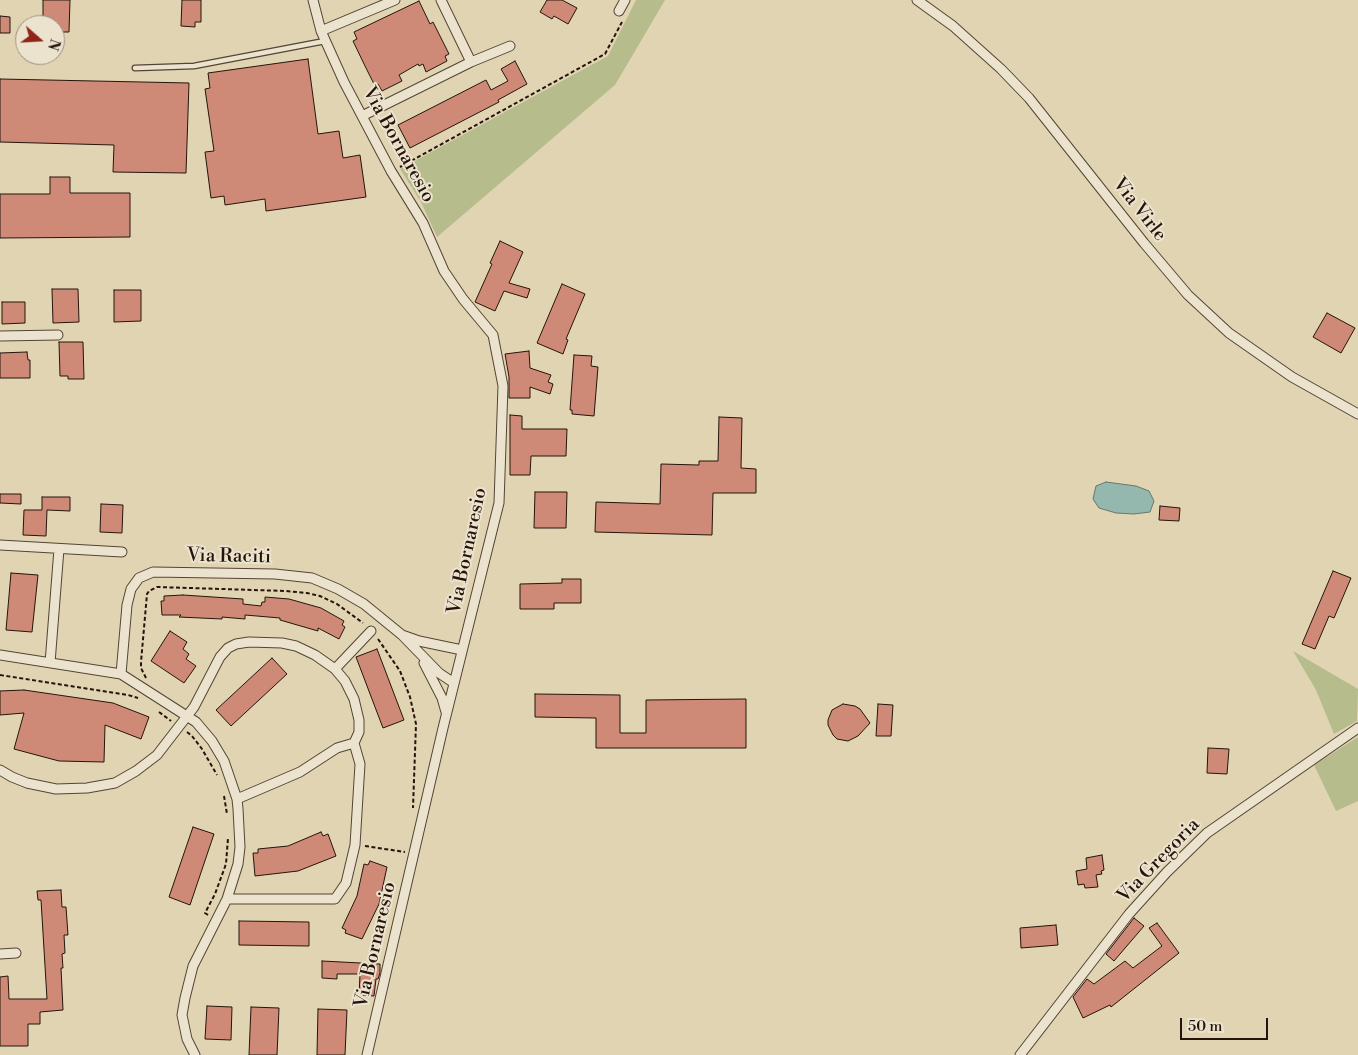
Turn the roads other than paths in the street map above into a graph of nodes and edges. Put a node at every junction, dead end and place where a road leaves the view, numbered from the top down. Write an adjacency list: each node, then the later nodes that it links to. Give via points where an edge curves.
1 (313, 0): 7 (street, Via Bornaresio)
2 (395, 0): 7 (street)
3 (441, 0): 10 (street)
4 (625, 0): 6 (street)
5 (917, 0): 15 (street, Via Virle, via 952,26 1030,98 1188,295 1229,333 1292,377)
6 (619, 11)
7 (321, 31): 8 (street, Via Bornaresio)
8 (325, 41): 11 (lane, via 194,66); 12 (street, Via Bornaresio)
9 (510, 46): 10 (street)
10 (471, 62): 12 (street)
11 (135, 68)
12 (362, 116): 21 (street, Via Bornaresio, via 423,223 444,271 462,299 493,335 503,386 499,503)
13 (58, 335): 14 (street)
14 (0, 336)
15 (1358, 414)
16 (0, 545): 17 (street)
17 (59, 549): 18 (street); 24 (street)
18 (122, 552)
19 (371, 631): 25 (street)
20 (402, 635): 21 (street, Via Raciti); 22 (street, Via Raciti); 26 (street, Via Raciti, via 364,604 312,578 275,574 153,572 139,578 131,589)
21 (462, 650): 27 (street, Via Bornaresio)
22 (418, 651): 27 (street, Via Raciti); 28 (street, via 442,698)
23 (0, 655): 24 (street)
24 (50, 662): 26 (street)
25 (335, 669): 29 (street, via 296,646 236,644 220,657); 31 (street, via 354,699 359,720 359,732)
26 (121, 674): 29 (street)
27 (454, 683): 28 (street, Via Bornaresio)
28 (446, 714): 38 (street, Via Bornaresio)
29 (188, 715): 32 (street, via 157,755 115,783 87,788 56,788 27,783); 33 (street, via 212,741 224,761)
30 (1358, 728): 39 (street, Via Gregoria, via 1207,833 1129,914)
31 (354, 743): 33 (street, via 336,748 300,772); 34 (street, via 360,764 355,845 346,883 335,899)
32 (0, 770)
33 (237, 799): 34 (street, via 240,847)
34 (227, 899): 37 (street, via 193,966 185,998 182,1015 187,1039)
35 (16, 953): 36 (street)
36 (0, 954)
37 (195, 1055)
38 (367, 1055)
39 (1020, 1055)

